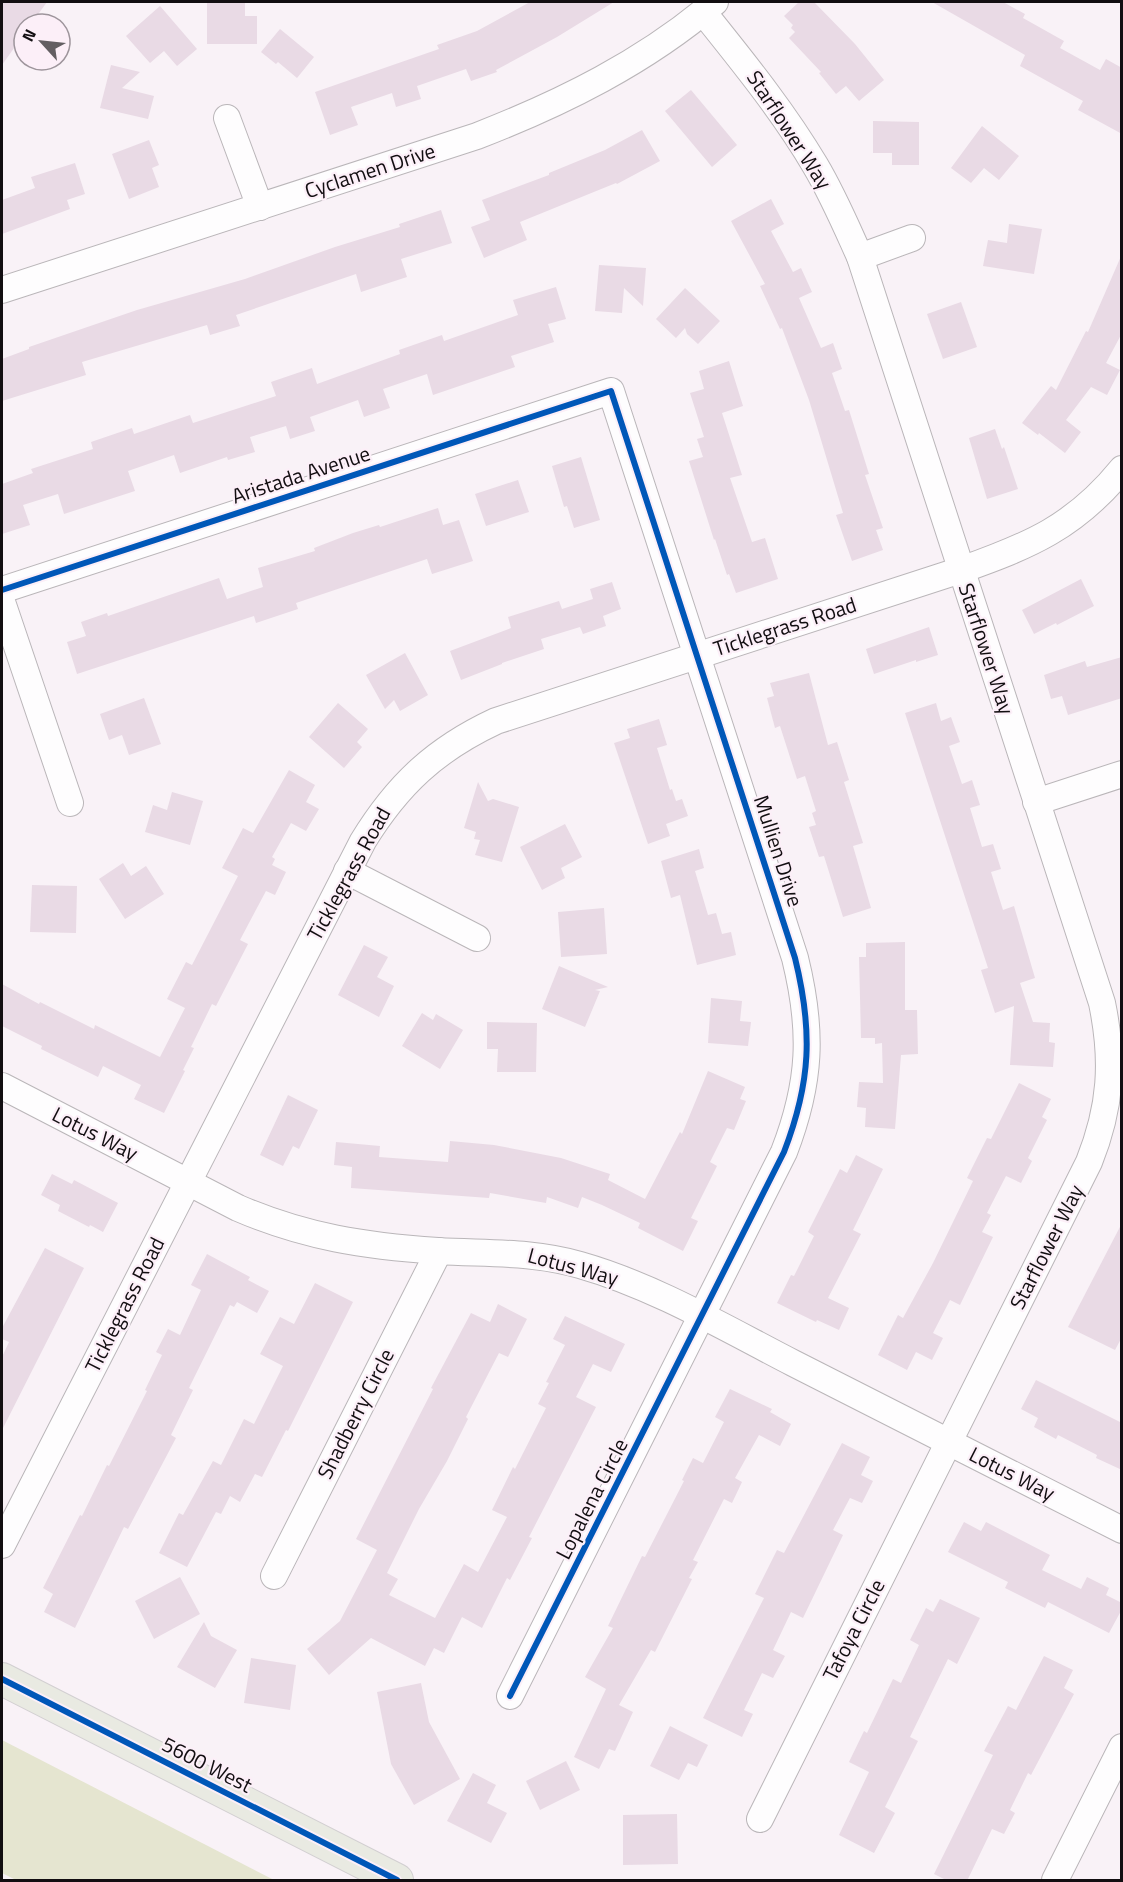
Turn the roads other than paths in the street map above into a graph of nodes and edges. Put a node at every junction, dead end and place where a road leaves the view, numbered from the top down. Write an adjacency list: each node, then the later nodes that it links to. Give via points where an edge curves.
1 (709, 7): 3 (street, Cyclamen Drive, via 632,62 517,121); 5 (street, Starflower Way, via 796,134 834,200)
2 (227, 118): 3 (street)
3 (260, 207): 6 (street, Cyclamen Drive)
4 (912, 238): 5 (street)
5 (860, 257): 9 (street, Starflower Way)
6 (2, 290)
7 (611, 391): 10 (street, Aristada Avenue); 12 (street, Mullien Drive)
8 (1122, 469): 9 (street, Ticklegrass Road, via 1076,515 1050,532 1023,548)
9 (961, 570): 12 (street, Ticklegrass Road); 14 (street, Starflower Way)
10 (2, 590)
11 (2, 602): 15 (street)
12 (697, 655): 16 (street, Ticklegrass Road, via 496,721 450,746 409,778 392,798 376,818); 22 (street, Mullien Drive, via 795,958 808,1044 801,1098 784,1152)
13 (1122, 774): 14 (street)
14 (1036, 802): 18 (street, Starflower Way)
15 (70, 803)
16 (347, 871): 17 (street); 20 (street, Ticklegrass Road)
17 (477, 938)
18 (1115, 1041): 23 (street, Starflower Way, via 1106,1111 1089,1162)
19 (2, 1086): 20 (street, Lotus Way)
20 (188, 1181): 21 (street, Lotus Way, via 238,1208 324,1238); 25 (street, Ticklegrass Road)
21 (439, 1251): 22 (street, Lotus Way, via 522,1254 581,1265 630,1282); 26 (street, Shadberry Circle)
22 (703, 1316): 23 (street, Lotus Way); 28 (street, Lopalena Circle)
23 (949, 1442): 24 (street, Lotus Way); 30 (street, Tafoya Circle)
24 (1122, 1530)
25 (2, 1545)
26 (274, 1576)
27 (2, 1679): 31 (main road, 5600 West)
28 (510, 1696)
29 (1122, 1747): 32 (street)
30 (760, 1819)
31 (397, 1881)
32 (1055, 1881)

